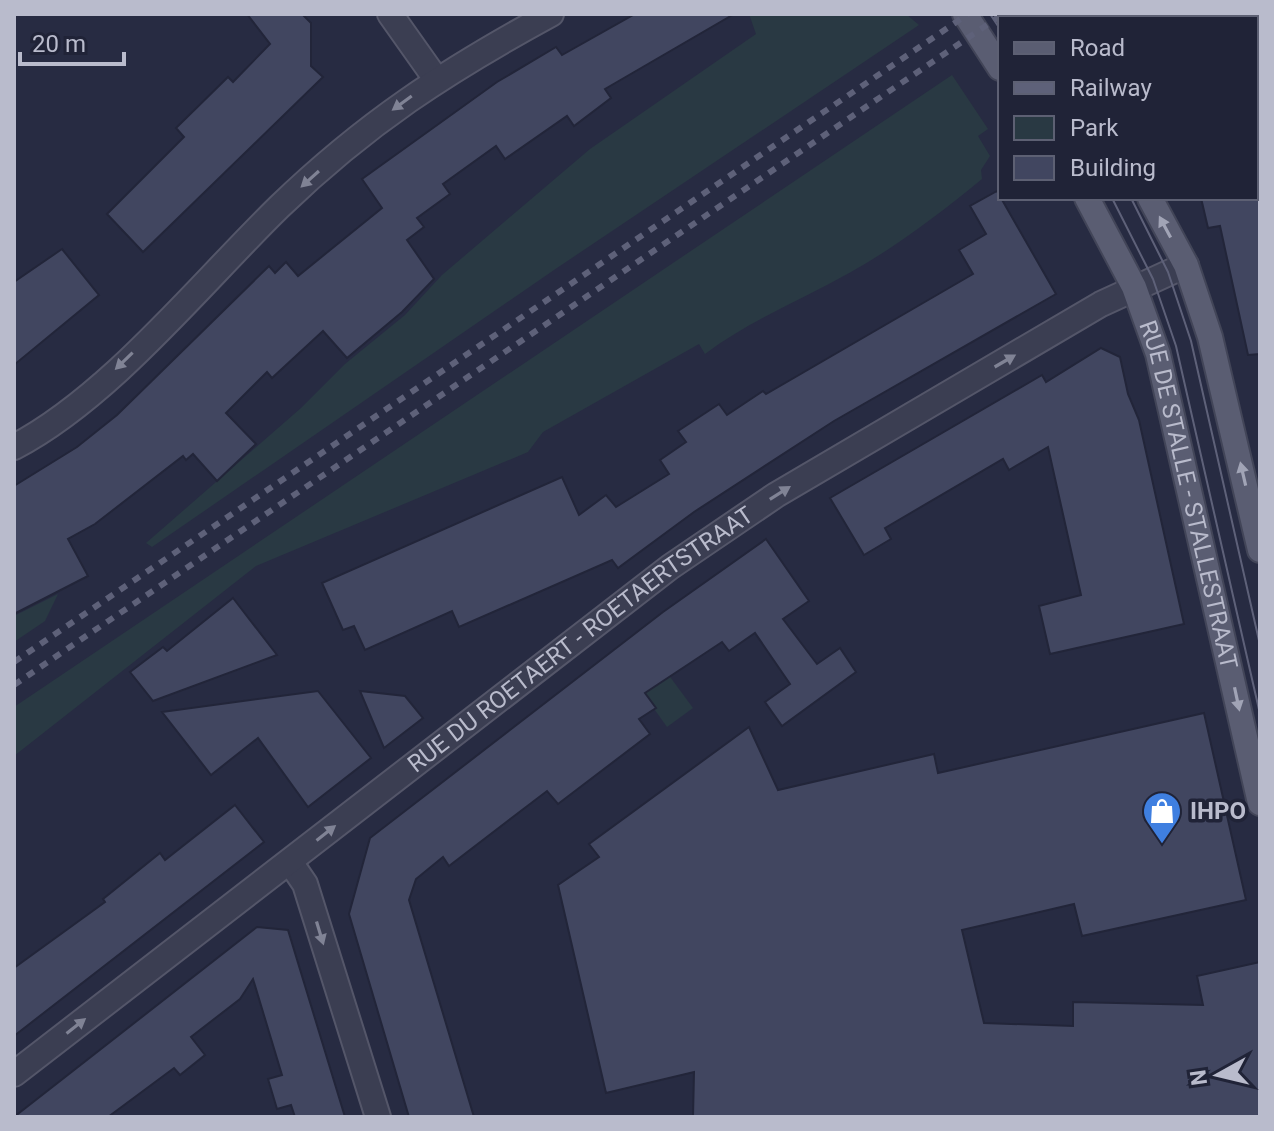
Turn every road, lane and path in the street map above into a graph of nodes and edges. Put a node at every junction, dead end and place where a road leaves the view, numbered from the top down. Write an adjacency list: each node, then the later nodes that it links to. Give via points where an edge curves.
1 (390, 14): 5 (street)
2 (551, 14): 5 (street)
3 (965, 14): 4 (main road)
4 (998, 65)
5 (436, 79): 10 (street, one-way to 10, via 368,128 281,206 88,396)
6 (1088, 200): 9 (main road, RUE DE STALLE - STALLESTRAAT)
7 (1151, 200): 8 (main road, one-way to 7)
8 (1186, 265): 9 (street, RUE DU ROETAERT - ROETAERTSTRAAT); 11 (main road, one-way to 8, via 1226,398)
9 (1134, 287): 12 (main road, RUE DE STALLE - STALLESTRAAT, one-way to 12, via 1172,410); 13 (street, RUE DU ROETAERT - ROETAERTSTRAAT, one-way to 9, via 670,567 776,495)
10 (14, 447)
11 (1260, 550)
12 (1260, 803)
13 (290, 862): 14 (street, RUE DU ROETAERT - ROETAERTSTRAAT, one-way to 13); 15 (street, one-way to 15, via 305,884)
14 (14, 1074)
15 (378, 1117)

